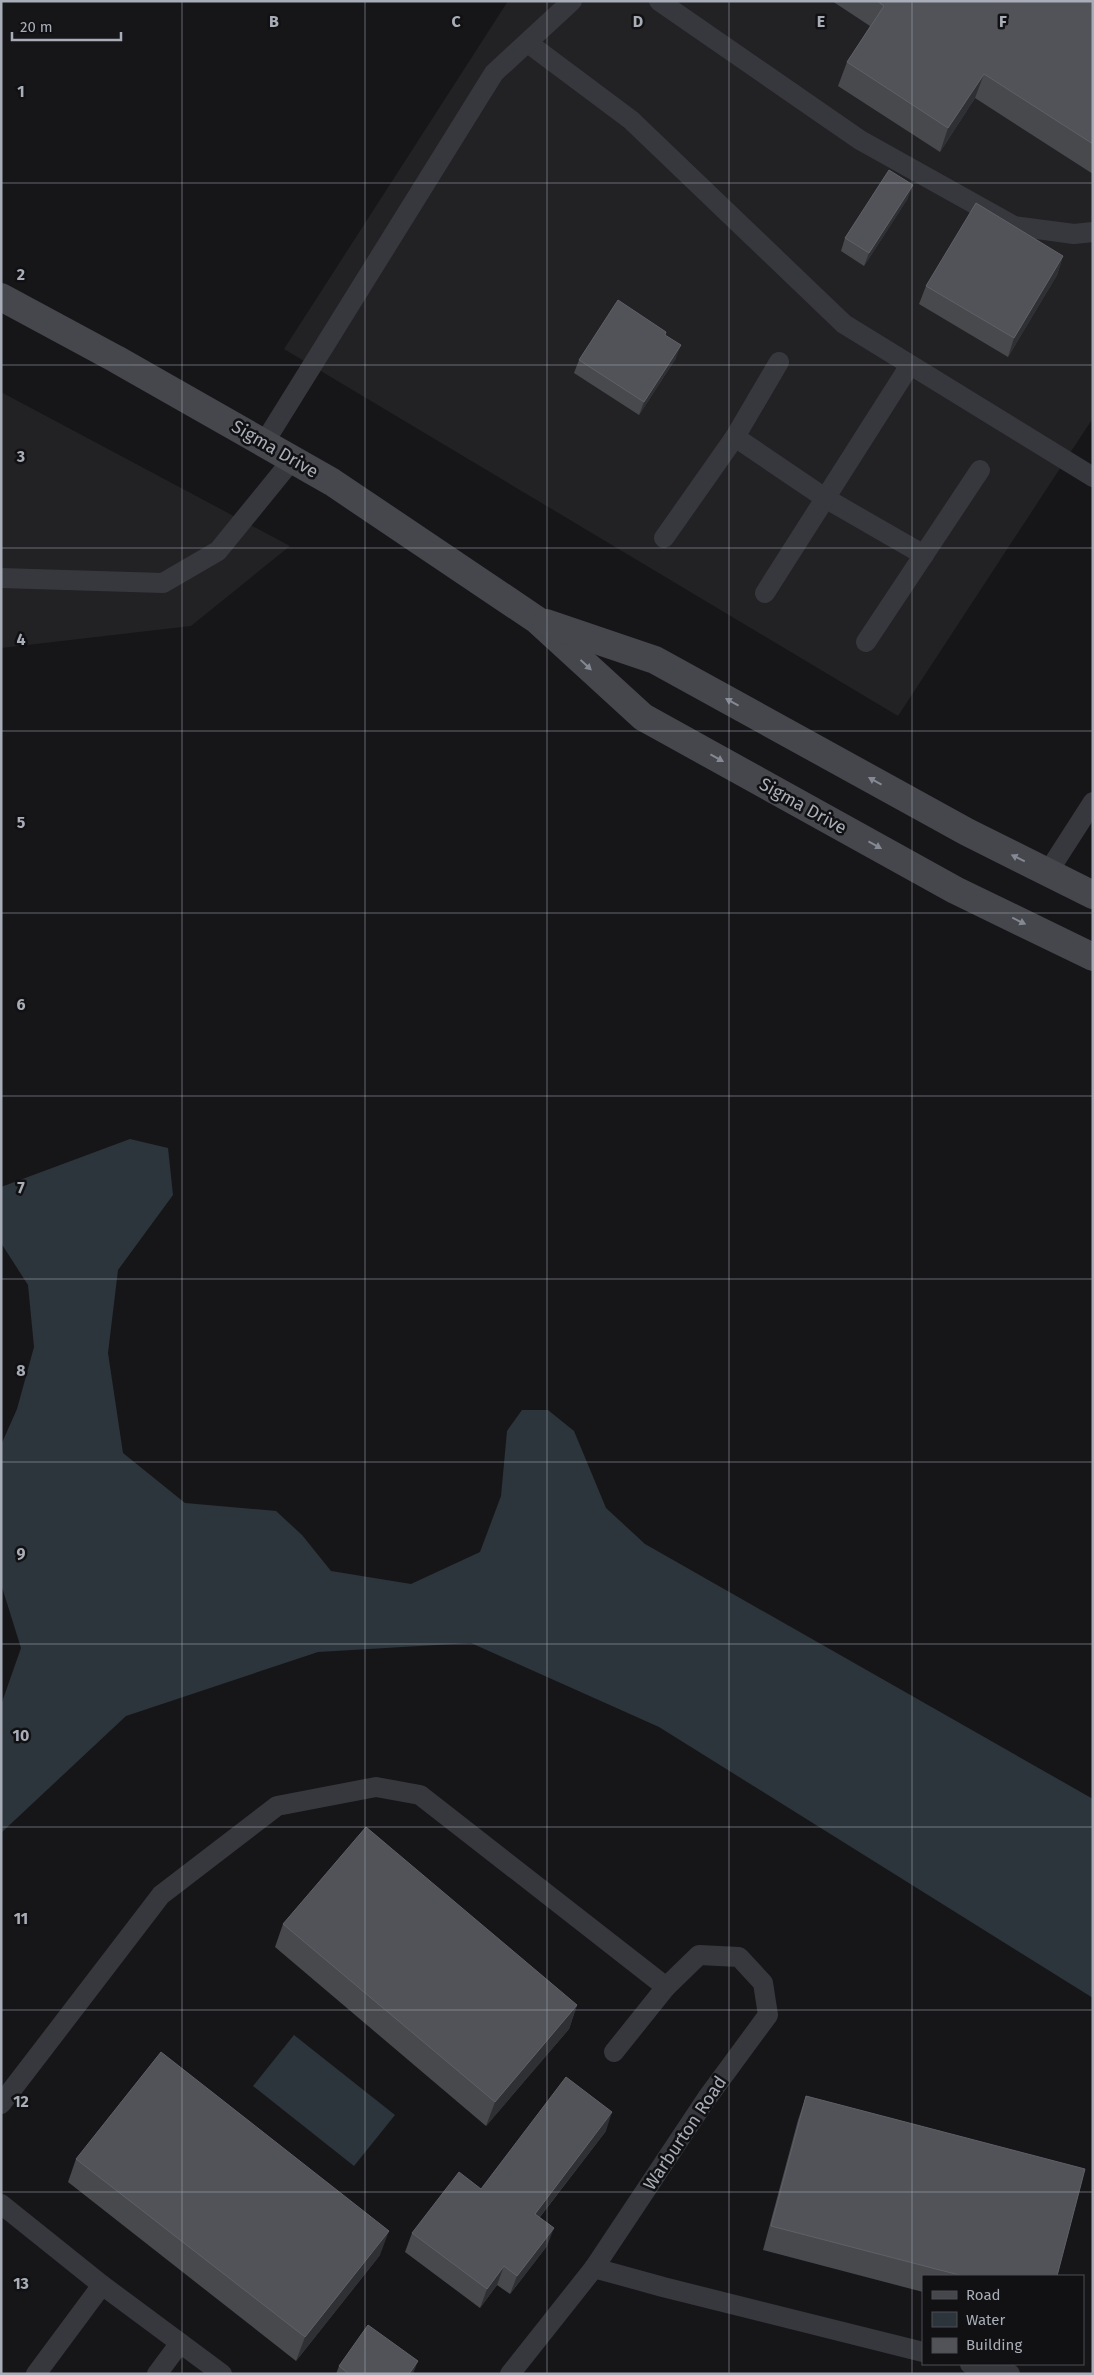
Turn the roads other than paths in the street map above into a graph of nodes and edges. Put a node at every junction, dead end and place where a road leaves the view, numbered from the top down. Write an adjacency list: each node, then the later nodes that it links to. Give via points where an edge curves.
1 (572, 1): 3 (lane)
2 (659, 1): 4 (lane, via 860,140 1014,226 1074,234)
3 (528, 42): 7 (lane, via 631,120 844,324); 9 (lane, via 494,73)
4 (1093, 232)
5 (1, 297): 9 (street, Sigma Drive)
6 (779, 362): 8 (lane)
7 (910, 365): 12 (lane); 13 (lane)
8 (735, 437): 13 (lane); 14 (lane)
9 (264, 444): 10 (street, Sigma Drive)
10 (292, 460): 16 (lane, via 218,551 163,583); 18 (street, Sigma Drive, via 332,482)
11 (980, 470): 15 (lane)
12 (1093, 476)
13 (825, 498): 15 (lane); 17 (lane)
14 (664, 538)
15 (924, 555): 19 (lane)
16 (1, 578)
17 (765, 593)
18 (537, 620): 21 (street, Sigma Drive, one-way to 18, via 966,832 656,660); 23 (street, Sigma Drive, one-way to 23, via 643,718 955,890)
19 (866, 642)
20 (1093, 802): 21 (lane)
21 (1048, 872): 22 (street, Sigma Drive)
22 (1093, 895)
23 (1093, 957)
24 (666, 1987): 25 (lane, Warburton Road); 26 (lane, via 420,1795 376,1787 277,1806 162,1895); 28 (lane, Warburton Road, via 698,1955 739,1958 763,1982 768,2015 707,2098)
25 (614, 2052)
26 (1, 2104)
27 (1, 2204): 29 (lane)
28 (594, 2268): 31 (lane); 36 (lane, Warburton Road)
29 (102, 2285): 30 (lane); 33 (lane)
30 (180, 2343): 34 (lane); 35 (lane)
31 (922, 2352)
32 (974, 2365): 37 (lane)
33 (36, 2374)
34 (157, 2374)
35 (222, 2374)
36 (510, 2374)
37 (1010, 2374)

